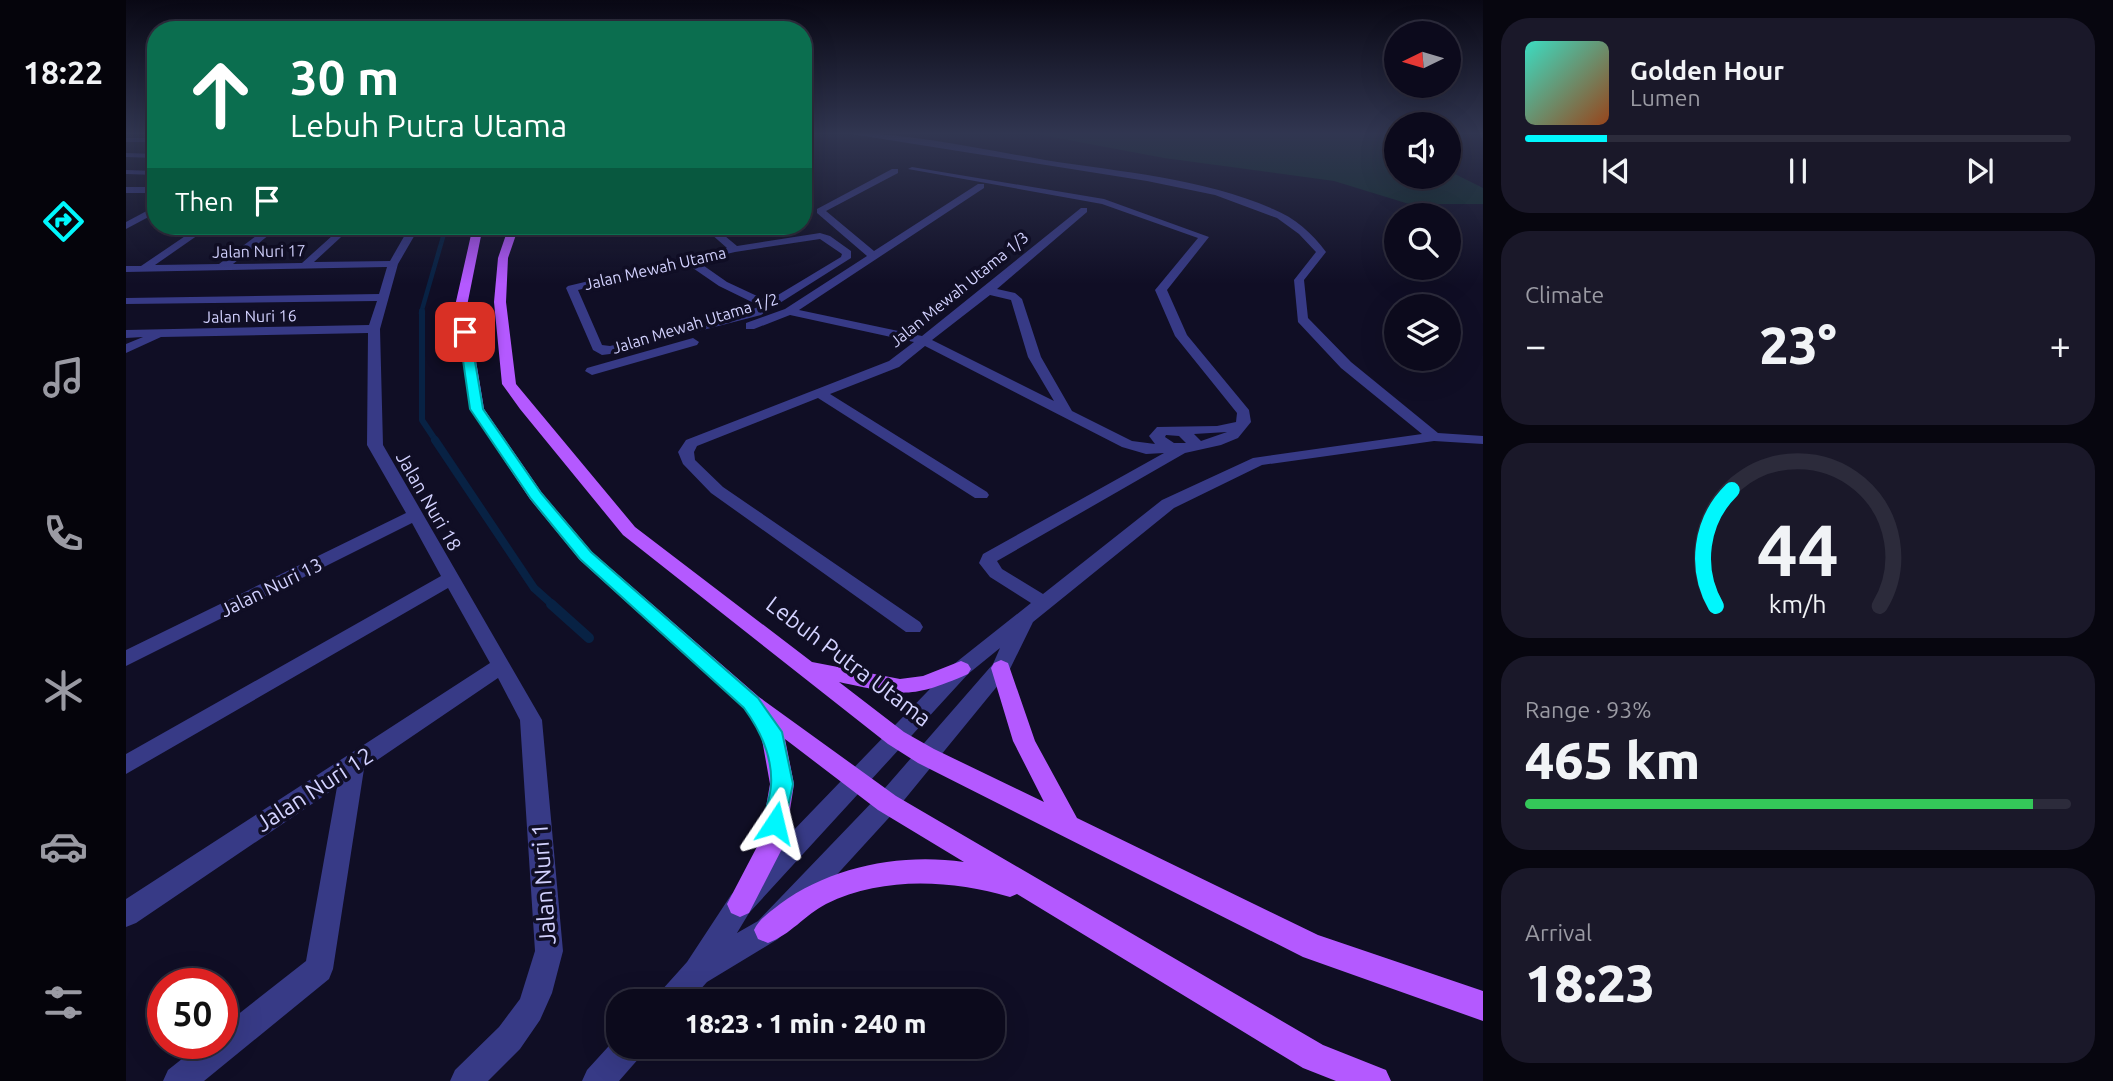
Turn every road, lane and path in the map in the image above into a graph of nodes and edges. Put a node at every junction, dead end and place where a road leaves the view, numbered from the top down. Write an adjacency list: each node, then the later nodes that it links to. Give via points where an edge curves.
1 (872, 183): 19 (street, via 820,212)
2 (993, 183): 39 (street, via 1104,202 1203,236 1161,290 1181,336 1244,413)
3 (1169, 183): 43 (street, via 1264,208 1304,229 1321,252 1299,280 1302,318 1346,365)
4 (981, 186): 19 (street, Jalan Mewah Utama 1/2)
5 (126, 190): 6 (street)
6 (147, 190)
7 (1084, 210): 26 (street, Jalan Mewah Utama 1/3)
8 (126, 214): 9 (street)
9 (146, 214): 10 (street)
10 (126, 226)
11 (193, 235): 25 (street)
12 (263, 235): 23 (street)
13 (338, 235): 22 (street)
14 (410, 235): 21 (street, Jalan Nuri 18)
15 (476, 235): 56 (main road, via 461,306 477,409 536,496 586,556)
16 (511, 235): 53 (main road, Lebuh Putra Utama, via 503,258 500,302 509,384 629,531)
17 (718, 235): 18 (street, Jalan Mewah Utama)
18 (735, 249): 20 (street, Jalan Mewah Utama); 29 (street, Jalan Mewah Utama, via 820,236 847,253 846,258)
19 (873, 256): 30 (street, Jalan Mewah Utama 1/2)
20 (688, 260): 29 (street, via 723,284); 29 (street, Jalan Mewah Utama, via 572,288 597,347 610,350 690,331 744,318)
21 (393, 264): 22 (street, Jalan Nuri 17); 27 (street, Jalan Nuri 18)
22 (305, 265): 23 (street, Jalan Nuri 17)
23 (222, 267): 25 (street, Jalan Nuri 17)
24 (126, 269): 25 (street, Jalan Nuri 17)
25 (143, 269)
26 (988, 291): 34 (street, Jalan Mewah Utama 1/3); 38 (street, via 1016,299 1023,334 1040,372)
27 (383, 297): 28 (street); 31 (street, Jalan Nuri 18)
28 (126, 300)
29 (769, 306)
30 (789, 311): 34 (street); 36 (street, Jalan Mewah Utama 1/2)
31 (374, 329): 32 (street, Jalan Nuri 16); 47 (street, Jalan Nuri 18, via 375,445)
32 (165, 333): 33 (street, Jalan Nuri 16); 35 (street)
33 (126, 334)
34 (922, 340): 37 (street, Jalan Mewah Utama 1/3, via 894,364); 38 (street)
35 (126, 349)
36 (592, 371)
37 (819, 393): 46 (street); 50 (street, Jalan Mewah Utama 1/3, via 691,443 688,461 717,490)
38 (1068, 412): 41 (street)
39 (1242, 425): 40 (street); 45 (street, via 1229,438)
40 (1176, 430): 42 (street); 45 (street, via 1194,439 1195,443)
41 (1110, 433): 42 (street); 45 (street, via 1146,449)
42 (1158, 433): 45 (street, via 1157,440)
43 (1434, 437): 44 (street); 49 (street, via 1258,461 1168,504)
44 (1483, 440)
45 (1182, 449): 49 (street, via 989,558 996,573)
46 (981, 495)
47 (415, 515): 48 (street, Jalan Nuri 18); 51 (street, Jalan Nuri 13)
48 (451, 578): 52 (street, Jalan Nuri 18); 60 (street)
49 (1034, 609): 54 (street); 55 (street)
50 (913, 627)
51 (126, 659)
52 (502, 665): 59 (street, Jalan Nuri 12); 73 (street, Jalan Nuri 1, via 530,720 548,951 543,983 529,1014)
53 (805, 667): 54 (main road, via 900,687 926,684); 57 (main road, Lebuh Putra Utama)
54 (961, 668): 57 (street)
55 (1001, 668): 58 (street); 63 (main road, via 1024,741)
56 (751, 703): 61 (main road); 64 (main road, via 772,732 782,784 772,843)
57 (897, 738): 58 (main road, Lebuh Putra Utama); 61 (street)
58 (926, 756): 62 (street); 63 (main road, Lebuh Putra Utama)
59 (353, 764): 65 (street, Jalan Nuri 12); 72 (street, via 320,969)
60 (126, 765)
61 (859, 780): 62 (main road); 64 (street)
62 (887, 803): 66 (main road); 67 (street)
63 (1068, 826): 70 (main road, Lebuh Putra Utama, via 1313,947)
64 (740, 904): 68 (street)
65 (126, 914)
66 (1094, 927): 67 (main road, via 1038,895 1004,883 923,870 868,876 815,897); 75 (main road, via 1314,1057)
67 (768, 930): 68 (street)
68 (696, 972): 69 (street)
69 (681, 989)
70 (1483, 1006)
71 (617, 1059): 74 (street)
72 (179, 1081)
73 (466, 1081)
74 (598, 1081)
75 (1375, 1081)

